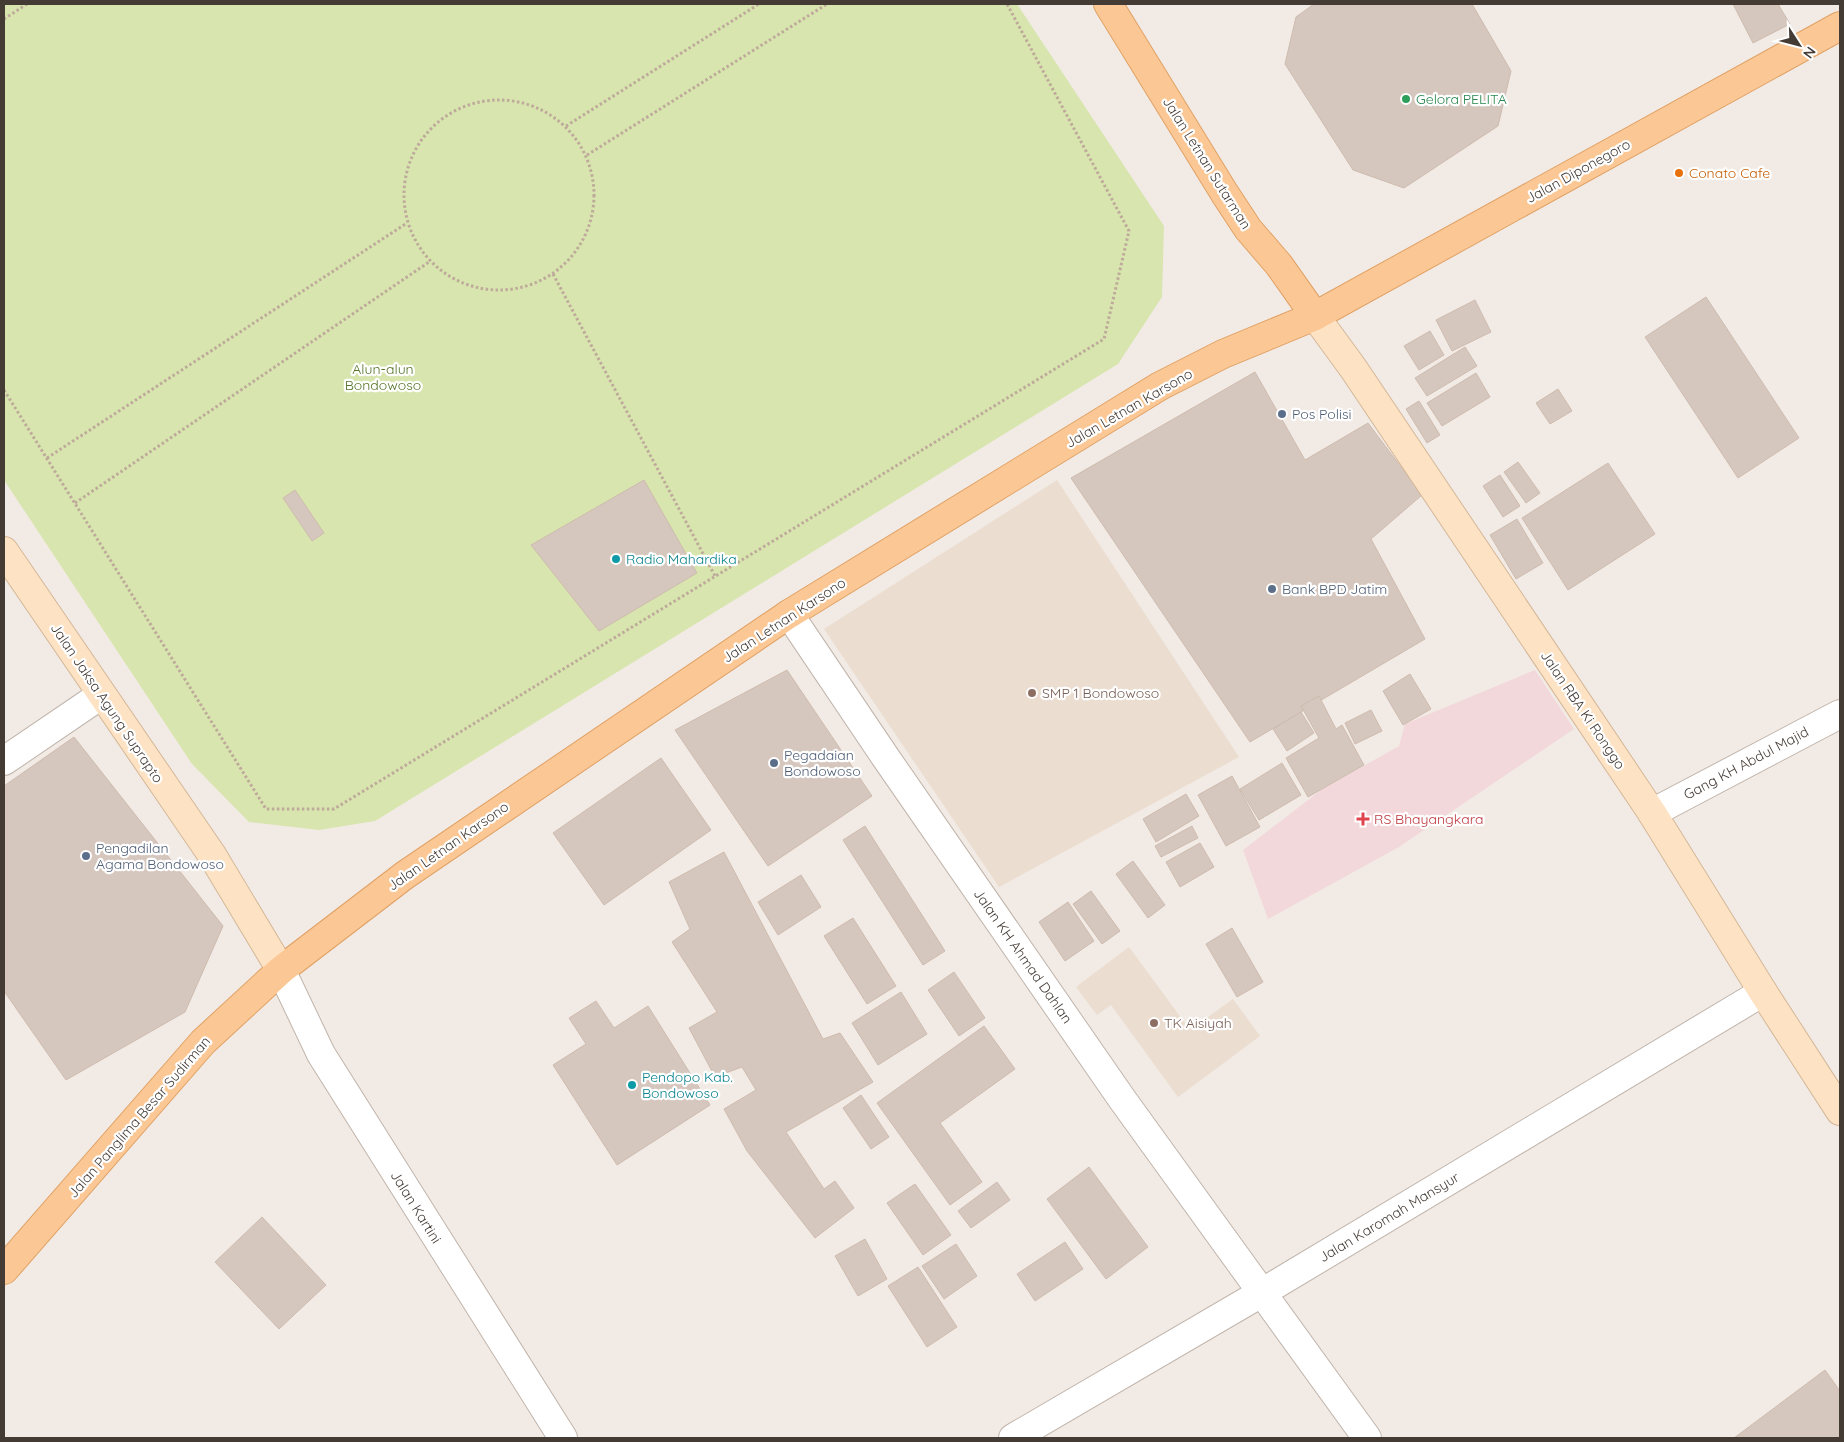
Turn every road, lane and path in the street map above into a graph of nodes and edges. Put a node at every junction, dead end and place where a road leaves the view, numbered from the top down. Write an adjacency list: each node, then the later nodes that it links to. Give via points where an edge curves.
1 (27, 4): 6 (path)
2 (759, 4): 8 (path)
3 (828, 4): 9 (path)
4 (1007, 4): 18 (path, via 1129,230 1104,339)
5 (1108, 4): 13 (main road, Jalan Letnan Sutarman, via 1248,229 1280,265)
6 (4, 19)
7 (1840, 26): 13 (main road, Jalan Diponegoro)
8 (566, 126): 9 (path); 10 (path, via 540,108 510,100 479,101 449,113 425,133 409,161 403,192)
9 (587, 155): 12 (path, via 595,188 591,221 577,251)
10 (407, 222): 11 (path, via 416,244); 15 (path)
11 (430, 262): 12 (path, via 457,282 489,290 522,288); 16 (path)
12 (553, 274): 18 (path)
13 (1315, 316): 19 (main road, Jalan Letnan Karsono, via 1223,354 1160,386); 23 (main road, Jalan RBA Ki Ronggo)
14 (4, 390): 15 (path)
15 (47, 458): 16 (path)
16 (75, 503): 18 (path, via 266,809 334,809)
17 (4, 551): 20 (main road, Jalan Jaksa Agung Suprapto)
18 (715, 576)
19 (789, 614): 24 (main road, Jalan Letnan Karsono, via 405,875); 28 (street, Jalan KH Ahmad Dahlan, via 1122,1099)
20 (101, 694): 22 (street); 24 (main road, Jalan Jaksa Agung Suprapto, via 212,855)
21 (1840, 714): 23 (street, Gang KH Abdul Majid)
22 (4, 761)
23 (1652, 813): 25 (main road, Jalan RBA Ki Ronggo)
24 (281, 970): 27 (main road, Jalan Panglima Besar Sudirman, via 203,1042); 29 (street, Jalan Kartini, via 321,1054)
25 (1763, 992): 26 (main road, Jalan RBA Ki Ronggo); 28 (street, Jalan Karomah Mansyur)
26 (1840, 1111)
27 (4, 1270)
28 (1263, 1292): 30 (street, Jalan Karomah Mansyur); 31 (street, Jalan KH Ahmad Dahlan)
29 (562, 1438)
30 (1013, 1438)
31 (1367, 1438)

